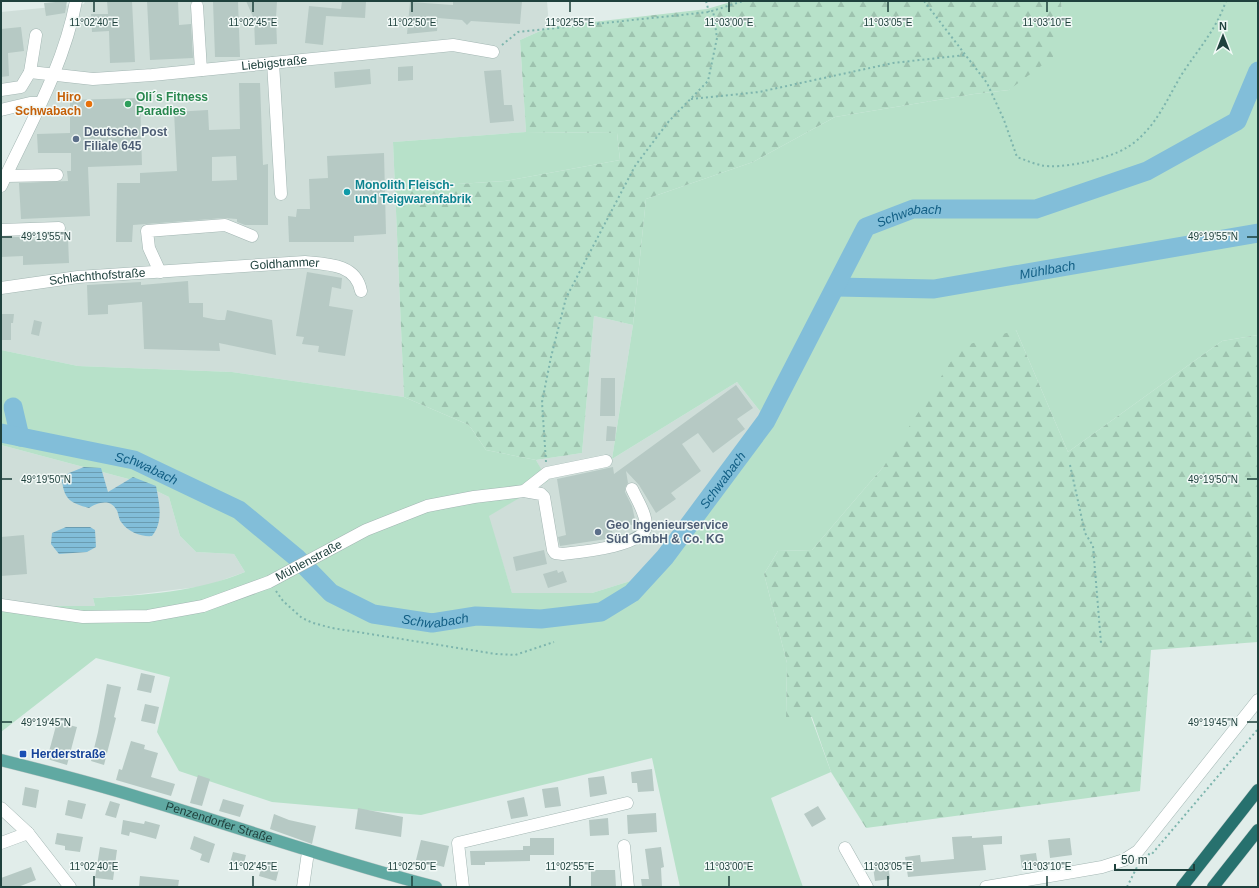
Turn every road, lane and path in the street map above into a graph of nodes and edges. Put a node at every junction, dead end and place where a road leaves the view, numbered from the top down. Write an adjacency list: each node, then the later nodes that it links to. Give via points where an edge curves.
1 (76, 1): 15 (street)
2 (706, 1): 8 (path)
3 (743, 1): 7 (path)
4 (924, 1): 11 (path)
5 (1226, 1): 11 (path, via 1214,30 1182,74 1148,129 1126,148 1107,156 1065,166 1041,166 1017,157 988,83)
6 (197, 6): 13 (street)
7 (713, 10): 8 (path); 17 (path, via 717,38 708,81)
8 (708, 12): 10 (path, via 518,32)
9 (36, 35): 14 (street)
10 (493, 52): 12 (street, Liebigstraße, via 453,44)
11 (966, 55): 17 (path, via 892,63 759,92)
12 (273, 62): 13 (street, Liebigstraße); 22 (street)
13 (201, 70): 15 (street, Liebigstraße, via 93,79)
14 (30, 72): 15 (street, Liebigstraße); 16 (street, via 21,87)
15 (54, 75): 18 (street)
16 (1, 90)
17 (690, 100): 32 (path, via 669,121 635,166 566,298 542,402)
18 (40, 103): 19 (street); 21 (street)
19 (1, 110)
20 (57, 175): 21 (street)
21 (3, 181)
22 (281, 194)
23 (59, 228): 24 (street)
24 (1, 230)
25 (252, 236): 27 (street, via 225,226 147,231 149,248)
26 (195, 270): 27 (street, Schlachthofstraße); 29 (street, Goldhammer, via 285,262 325,264 352,272)
27 (160, 272): 28 (street, Schlachthofstraße, via 78,277)
28 (1, 288)
29 (361, 291)
30 (606, 461): 32 (street)
31 (1070, 465): 38 (path, via 1085,533 1093,546)
32 (547, 473): 34 (street)
33 (632, 489): 34 (street, via 645,518 646,527 643,535 619,544 563,554 555,553 553,550 544,497 541,494)
34 (524, 491): 35 (street, Mühlenstraße, via 427,506 366,530)
35 (269, 582): 36 (street, Mühlenstraße, via 204,606 148,616 83,617); 37 (path, via 283,601 302,618 332,628 496,654 515,655)
36 (1, 605)
37 (554, 642)
38 (1101, 643)
39 (1258, 700): 50 (street)
40 (1258, 729): 50 (path, via 1151,855)
41 (1, 760): 51 (main road, Penzendorfer Straße, via 144,799)
42 (1258, 790): 60 (highway)
43 (627, 803): 55 (street, via 458,843)
44 (1, 808): 46 (street)
45 (1258, 830): 61 (highway)
46 (28, 833): 47 (street); 52 (street)
47 (1, 843)
48 (624, 846): 56 (street)
49 (845, 848): 57 (street)
50 (1138, 851): 58 (street, via 1124,860 1102,867); 59 (path, via 1138,864)
51 (308, 852): 53 (street); 54 (main road, Penzendorfer Straße)
52 (70, 887)
53 (303, 887)
54 (436, 887)
55 (463, 887)
56 (628, 887)
57 (867, 887)
58 (986, 887)
59 (1127, 887)
60 (1182, 887)
61 (1214, 887)

